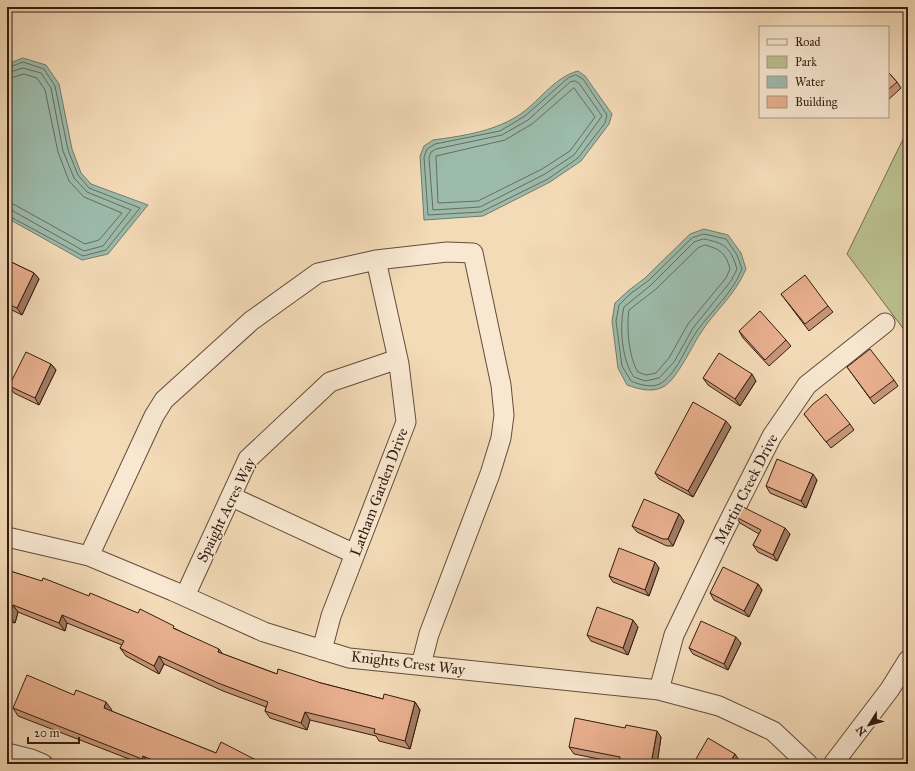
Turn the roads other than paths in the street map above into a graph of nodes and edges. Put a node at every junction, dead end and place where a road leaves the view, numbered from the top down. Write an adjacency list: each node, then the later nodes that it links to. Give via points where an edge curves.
1 (376, 260): 3 (street, Latham Garden Drive); 7 (street, via 318,273 251,321 164,400 154,416); 11 (street, via 447,252 474,253 501,385 504,415 501,438 490,474 429,634)
2 (885, 323): 12 (street, Martin Creek Drive, via 807,385 772,436 674,635)
3 (398, 359): 4 (street, Spaight Acres Way, via 330,382 248,459); 6 (street, Latham Garden Drive, via 406,422)
4 (232, 497): 6 (street); 8 (street, Spaight Acres Way)
5 (7, 537): 7 (street, Knights Crest Way)
6 (355, 554): 9 (street, Latham Garden Drive, via 331,616)
7 (89, 556): 8 (street, Knights Crest Way)
8 (185, 596): 9 (street, Knights Crest Way, via 264,632)
9 (322, 650): 11 (street, Knights Crest Way, via 349,658)
10 (908, 660): 16 (street, via 890,689)
11 (421, 665): 12 (street, Knights Crest Way)
12 (659, 690): 15 (street, Knights Crest Way, via 719,706 773,731)
13 (7, 753): 14 (street, via 31,758)
14 (43, 764)
15 (808, 764)
16 (834, 764)

